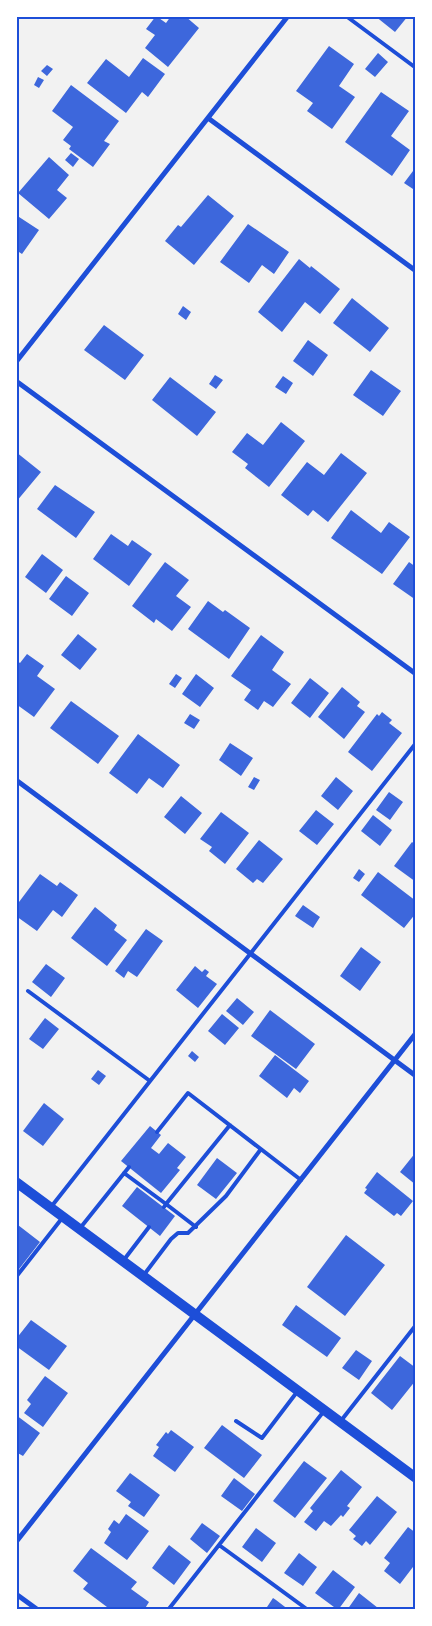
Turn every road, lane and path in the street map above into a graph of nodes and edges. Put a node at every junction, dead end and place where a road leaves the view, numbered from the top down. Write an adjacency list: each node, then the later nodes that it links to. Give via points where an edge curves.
1 (288, 16): 4 (street)
2 (346, 16): 3 (lane)
3 (416, 68)
4 (208, 118): 5 (street); 6 (street)
5 (416, 271)
6 (16, 362)
7 (16, 381): 8 (street)
8 (416, 674)
9 (416, 742): 11 (lane)
10 (16, 780): 11 (street)
11 (250, 953): 14 (street); 16 (lane)
12 (28, 991): 16 (lane)
13 (416, 1033): 14 (street)
14 (395, 1060): 15 (street); 22 (street)
15 (416, 1076)
16 (150, 1081): 25 (lane)
17 (230, 1125): 18 (lane, via 188,1093); 19 (lane); 24 (lane)
18 (157, 1132)
19 (261, 1148): 22 (lane); 27 (lane, via 226,1196)
20 (129, 1168): 21 (lane)
21 (124, 1173): 24 (lane); 29 (lane)
22 (301, 1180): 33 (street)
23 (16, 1182): 25 (main road)
24 (165, 1206): 27 (lane)
25 (51, 1208): 26 (main road)
26 (63, 1217): 29 (main road); 32 (lane)
27 (196, 1226): 31 (lane, via 188,1234 178,1233 170,1239)
28 (149, 1227): 30 (lane)
29 (79, 1229): 30 (main road)
30 (123, 1261): 31 (main road)
31 (143, 1276): 33 (main road)
32 (16, 1277)
33 (195, 1314): 35 (main road); 40 (street)
34 (416, 1325): 38 (lane)
35 (298, 1390): 36 (main road); 37 (lane, via 262,1438)
36 (325, 1410): 38 (main road); 41 (lane)
37 (236, 1421)
38 (340, 1422): 39 (main road)
39 (416, 1478)
40 (16, 1542)
41 (219, 1545): 44 (lane); 45 (lane)
42 (16, 1594): 43 (street)
43 (38, 1610)
44 (168, 1610)
45 (308, 1610)

